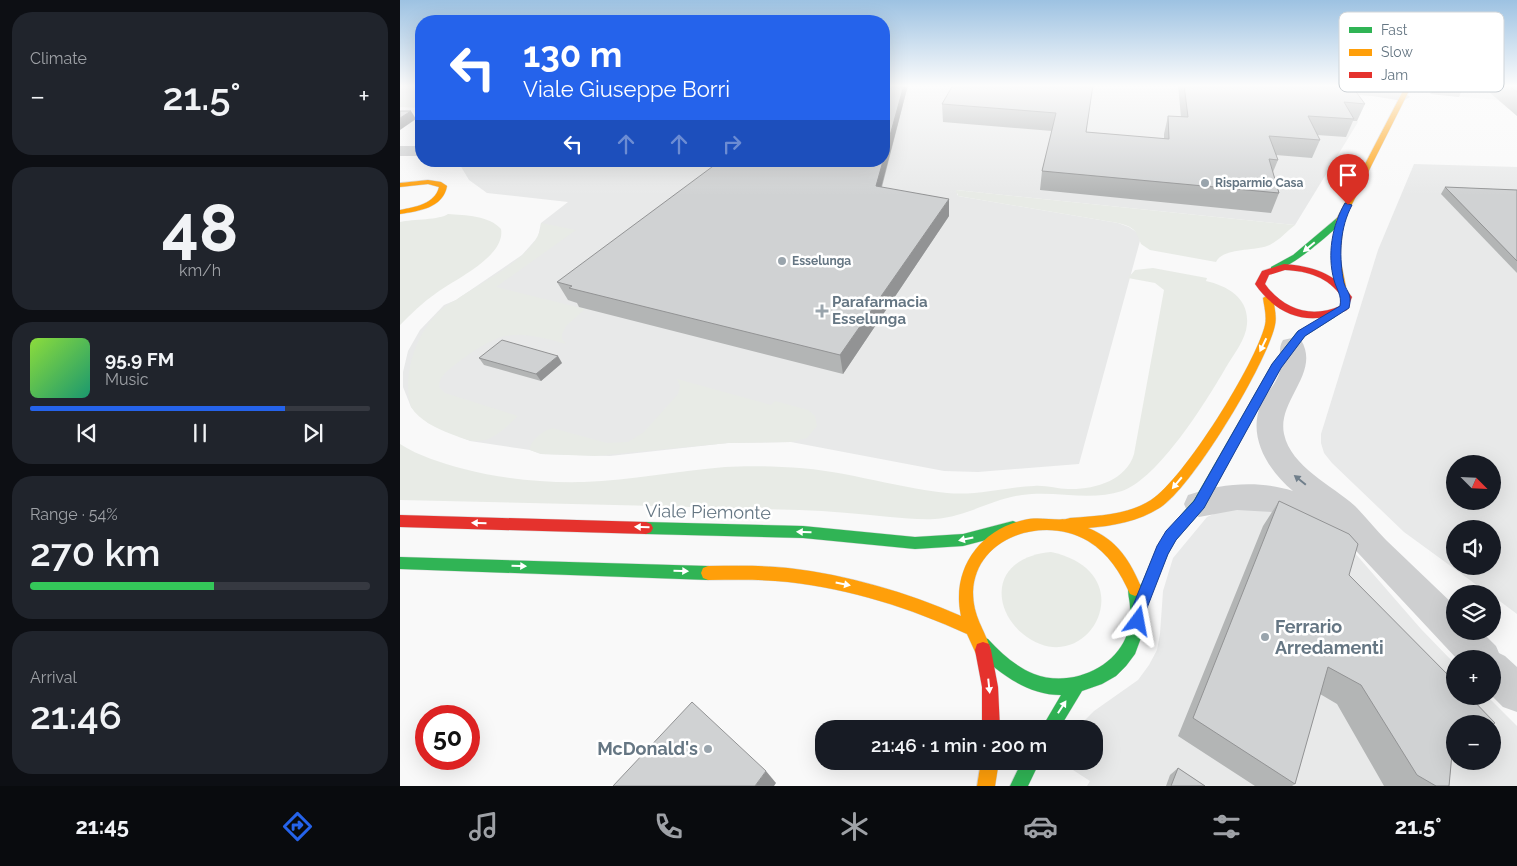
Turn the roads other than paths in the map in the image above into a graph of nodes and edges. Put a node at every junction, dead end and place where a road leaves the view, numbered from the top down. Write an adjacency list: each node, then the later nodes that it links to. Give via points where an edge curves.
1 (1390, 122): 7 (main road)
2 (400, 151): 3 (street)
3 (415, 152)
4 (414, 172): 5 (main road)
5 (400, 184): 6 (main road, via 437,178 444,190 427,204)
6 (402, 212)
7 (1340, 220): 8 (main road, one-way to 8, via 1296,257); 9 (main road, via 1336,257)
8 (1274, 269): 9 (main road, via 1306,269); 10 (main road, via 1265,273 1260,284)
9 (1341, 287): 11 (main road, via 1347,303)
10 (1268, 298): 11 (main road, via 1293,312); 15 (main road, one-way to 15, via 1270,324 1263,346 1215,433 1172,489 1159,502 1126,517)
11 (1332, 315): 12 (main road, via 1307,329)
12 (1292, 346): 13 (main road, via 1276,366); 17 (street, one-way to 12, via 1344,516 1292,473 1276,451 1270,433 1270,418 1293,371)
13 (1199, 504): 17 (street, via 1235,497 1293,503); 19 (main road, via 1162,551)
14 (400, 521): 16 (main road, Viale Piemonte, one-way to 14, via 963,540 915,543 803,532)
15 (1065, 524): 16 (main road, via 1038,521); 19 (main road, via 1106,544 1122,562 1133,582)
16 (1013, 527): 21 (main road, via 992,539 977,556 968,578 966,604)
17 (1373, 549): 20 (street)
18 (400, 562): 21 (main road, one-way to 21, via 788,575 901,598 946,615)
19 (1139, 608): 26 (main road, via 1136,634 1124,658 1103,676)
20 (1446, 622)
21 (973, 630): 23 (main road)
22 (1464, 640): 24 (street)
23 (982, 645): 26 (main road, via 1018,676 1047,685); 28 (main road, one-way to 28)
24 (1473, 650)
25 (1501, 678): 27 (street)
26 (1076, 685): 29 (main road, one-way to 26)
27 (1517, 694)
28 (990, 720)
29 (1055, 720)
30 (989, 770): 32 (main road)
31 (1027, 770): 33 (main road)
32 (986, 786)
33 (1019, 786)

